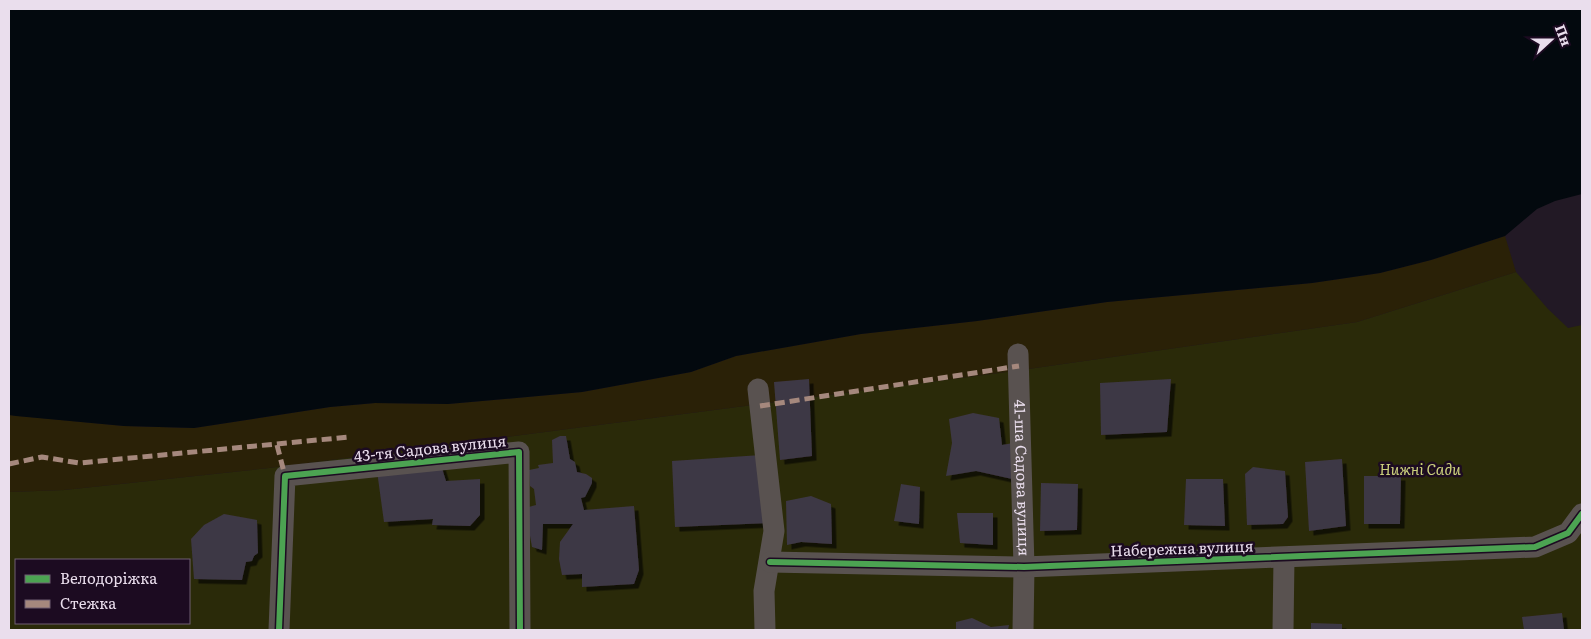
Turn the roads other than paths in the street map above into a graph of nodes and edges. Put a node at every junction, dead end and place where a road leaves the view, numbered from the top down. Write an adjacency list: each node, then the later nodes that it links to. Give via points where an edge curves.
1 (1018, 354): 6 (street, 41-ша Садова вулиця)
2 (758, 390): 5 (street, via 774,531)
3 (1582, 514): 4 (street, Набережна вулиця, via 1568,533 1535,547)
4 (1284, 558): 6 (street, Набережна вулиця); 11 (street)
5 (770, 562): 6 (street, Набережна вулиця); 9 (street, via 764,592)
6 (1024, 567): 10 (street, 41-ша Садова вулиця)
7 (279, 630): 8 (street, 43-тя Садова вулиця, via 285,476 519,452)
8 (520, 630)
9 (765, 630)
10 (1023, 630)
11 (1283, 630)

